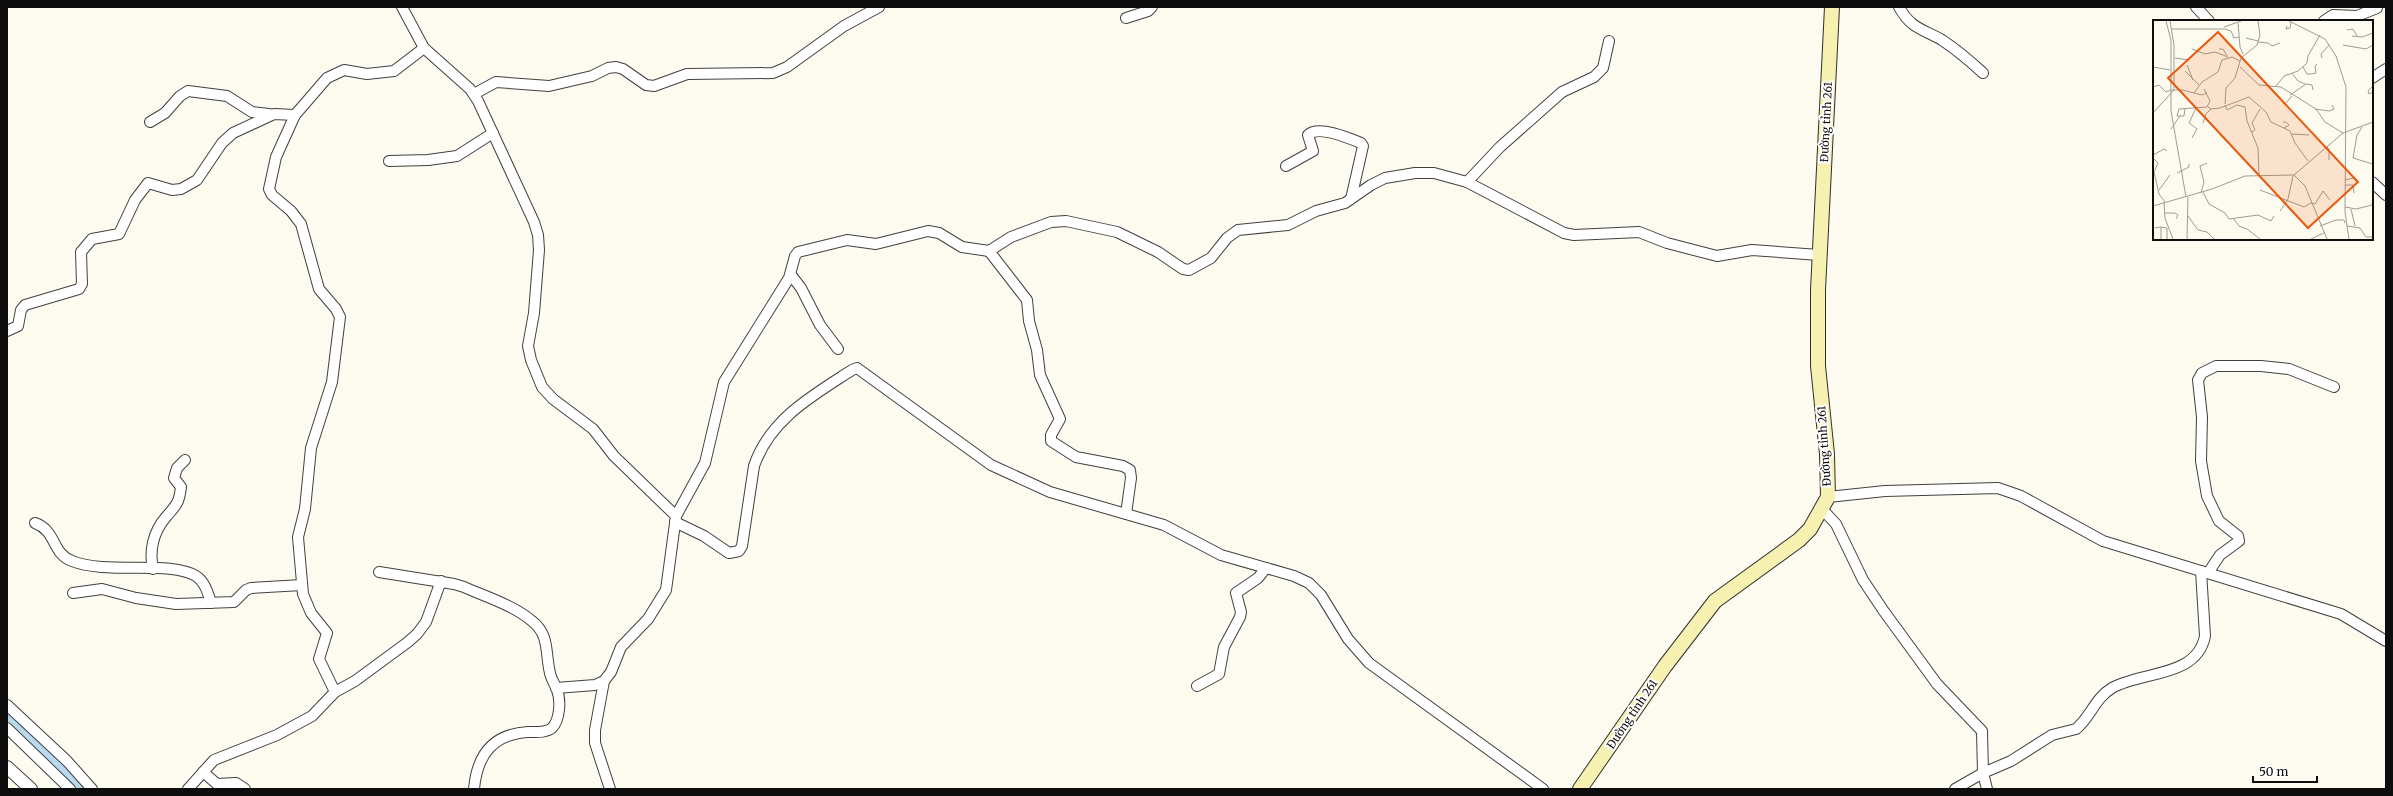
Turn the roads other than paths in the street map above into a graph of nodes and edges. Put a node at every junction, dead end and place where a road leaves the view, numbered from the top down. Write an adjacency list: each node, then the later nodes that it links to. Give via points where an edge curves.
1 (402, 7): 12 (street)
2 (878, 7): 16 (street, via 844,26 787,67 773,73 687,74 654,86 646,85 616,67 553,85 496,82)
3 (1152, 7): 8 (street, via 1148,11)
4 (1832, 7): 28 (main road, Đường tỉnh 261)
5 (1899, 7): 14 (street, via 1913,25 1942,41)
6 (2196, 7): 9 (street)
7 (2377, 8): 10 (street, via 2358,16 2333,15)
8 (1126, 18)
9 (2209, 20)
10 (2326, 20)
11 (1609, 41): 23 (street, via 1603,68 1594,77 1562,92 1500,146)
12 (424, 48): 16 (street); 18 (street, via 394,71 374,74 344,70 335,72 320,84)
13 (2386, 69): 15 (street)
14 (1983, 73)
15 (2373, 77)
16 (474, 94): 20 (street)
17 (274, 114): 18 (street); 19 (street, via 255,113 227,96 188,91 165,113); 30 (street, via 233,133 222,143 197,180 181,190 148,184 135,200 119,234 92,239 81,252 82,284 79,289 25,304 18,326)
18 (295, 115): 43 (street, via 276,157 269,189 301,224 319,288 340,317 332,382 311,448 305,509 298,537)
19 (150, 122)
20 (493, 133): 21 (street, via 457,156); 36 (street, via 538,235 539,250 529,354 542,387 553,399 593,429 614,456)
21 (388, 161)
22 (1286, 166): 26 (street, via 1313,152 1308,134 1310,132 1329,132 1361,143 1363,146)
23 (1467, 182): 26 (street, via 1434,173 1400,175 1371,185); 28 (street, via 1564,233 1574,235 1640,232 1667,243 1717,256 1752,250)
24 (2373, 183): 25 (street)
25 (2386, 195)
26 (1351, 199): 27 (street, via 1316,211 1288,225 1238,230 1227,238 1211,258 1189,270 1117,232 1066,221 1051,222 1011,237)
27 (990, 252): 29 (street, via 962,247 933,231 876,244 847,240 798,252); 35 (street, via 1027,300 1040,375 1060,419 1051,435 1051,441 1076,457 1123,466 1130,470)
28 (1819, 255): 34 (main road, Đường tỉnh 261, via 1818,366 1827,454)
29 (791, 275): 31 (street, via 801,288 820,325); 36 (street, via 724,382 705,463)
30 (7, 331)
31 (838, 349)
32 (2334, 387): 41 (street, via 2289,369 2216,366 2202,373 2197,384 2202,417 2201,461 2207,496 2219,521 2238,536 2239,541 2220,555)
33 (185, 460): 39 (street, via 177,468 174,478 181,488 177,505 161,524 151,546)
34 (1825, 503): 41 (street, via 1885,491 1998,488 2020,496 2103,541); 55 (street, via 1863,580 1937,684 1982,731); 64 (main road, Đường tỉnh 261, via 1810,529 1792,546 1715,601 1665,666)
35 (1126, 514): 36 (street, via 1050,492 991,465 857,368 794,408 776,427 757,456 742,546 739,551 729,553); 38 (street, via 1164,525 1231,558)
36 (676, 519): 47 (street, via 666,590 648,619 621,647 611,672)
37 (35, 524): 39 (street, via 46,529 60,554 74,562 100,568)
38 (1266, 568): 48 (street, via 1258,578 1236,593 1240,617 1224,647 1220,671 1216,677); 63 (street, via 1308,583 1321,595 1348,639 1369,663)
39 (153, 569): 45 (street, via 183,571 196,576 207,590)
40 (379, 572): 42 (street)
41 (2204, 572): 46 (street, via 2341,614); 55 (street, via 2204,645 2194,657 2172,670 2111,689 2091,707 2076,729 2055,733 2011,761)
42 (441, 581): 49 (street, via 464,587 532,620 545,636 549,671); 50 (street, via 426,622 417,634 355,682)
43 (302, 586): 45 (street, via 251,588 234,602); 50 (street, via 311,613 327,633 319,659)
44 (73, 593): 45 (street, via 102,589 136,598 176,604)
45 (211, 603)
46 (2386, 641)
47 (604, 681): 49 (street, via 595,685); 62 (street, via 595,730 596,743)
48 (1196, 686)
49 (556, 688): 61 (street, via 558,715 551,728 545,731 513,733 500,738 480,762)
50 (335, 692): 54 (street, via 312,716 277,735 221,756)
51 (7, 705): 58 (street, via 67,761)
52 (7, 728): 57 (street)
53 (7, 767): 56 (street)
54 (203, 772): 59 (street); 60 (street, via 217,784 236,783)
55 (1983, 772): 65 (street); 66 (street)
56 (31, 789)
57 (70, 789)
58 (92, 789)
59 (188, 789)
60 (245, 789)
61 (474, 789)
62 (610, 789)
63 (1543, 789)
64 (1580, 789)
65 (1955, 789)
66 (1986, 789)

